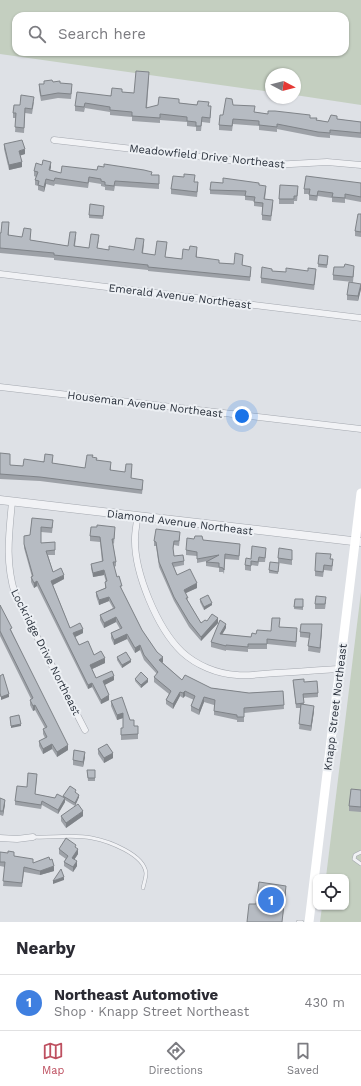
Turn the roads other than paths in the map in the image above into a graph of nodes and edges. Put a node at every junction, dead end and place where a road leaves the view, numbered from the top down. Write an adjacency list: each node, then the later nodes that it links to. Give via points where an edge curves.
1 (54, 140): 2 (street, Meadowfield Drive Northeast, via 273,165 327,162)
2 (361, 165)
3 (0, 274): 4 (street, Emerald Avenue Northeast)
4 (361, 318)
5 (0, 387): 6 (street, Houseman Avenue Northeast)
6 (361, 429)
7 (361, 493): 11 (main road, Knapp Street Northeast)
8 (0, 500): 9 (street, Diamond Avenue Northeast)
9 (12, 502): 10 (street, Diamond Avenue Northeast); 13 (street, Lockridge Drive Northeast, via 7,552 15,594)
10 (138, 517): 11 (street, Diamond Avenue Northeast); 12 (street, via 135,539 139,568 147,595 167,634 190,658 200,665 236,676)
11 (358, 542): 12 (main road, Knapp Street Northeast)
12 (340, 668): 21 (main road, Knapp Street Northeast)
13 (85, 730)
14 (33, 837): 15 (street); 18 (lane, via 92,838 120,848 135,855 144,867 146,873)
15 (0, 838)
16 (361, 852): 17 (lane, via 355,855 354,859)
17 (361, 864)
18 (143, 888)
19 (298, 922): 20 (lane)
20 (302, 922)
21 (309, 922)

